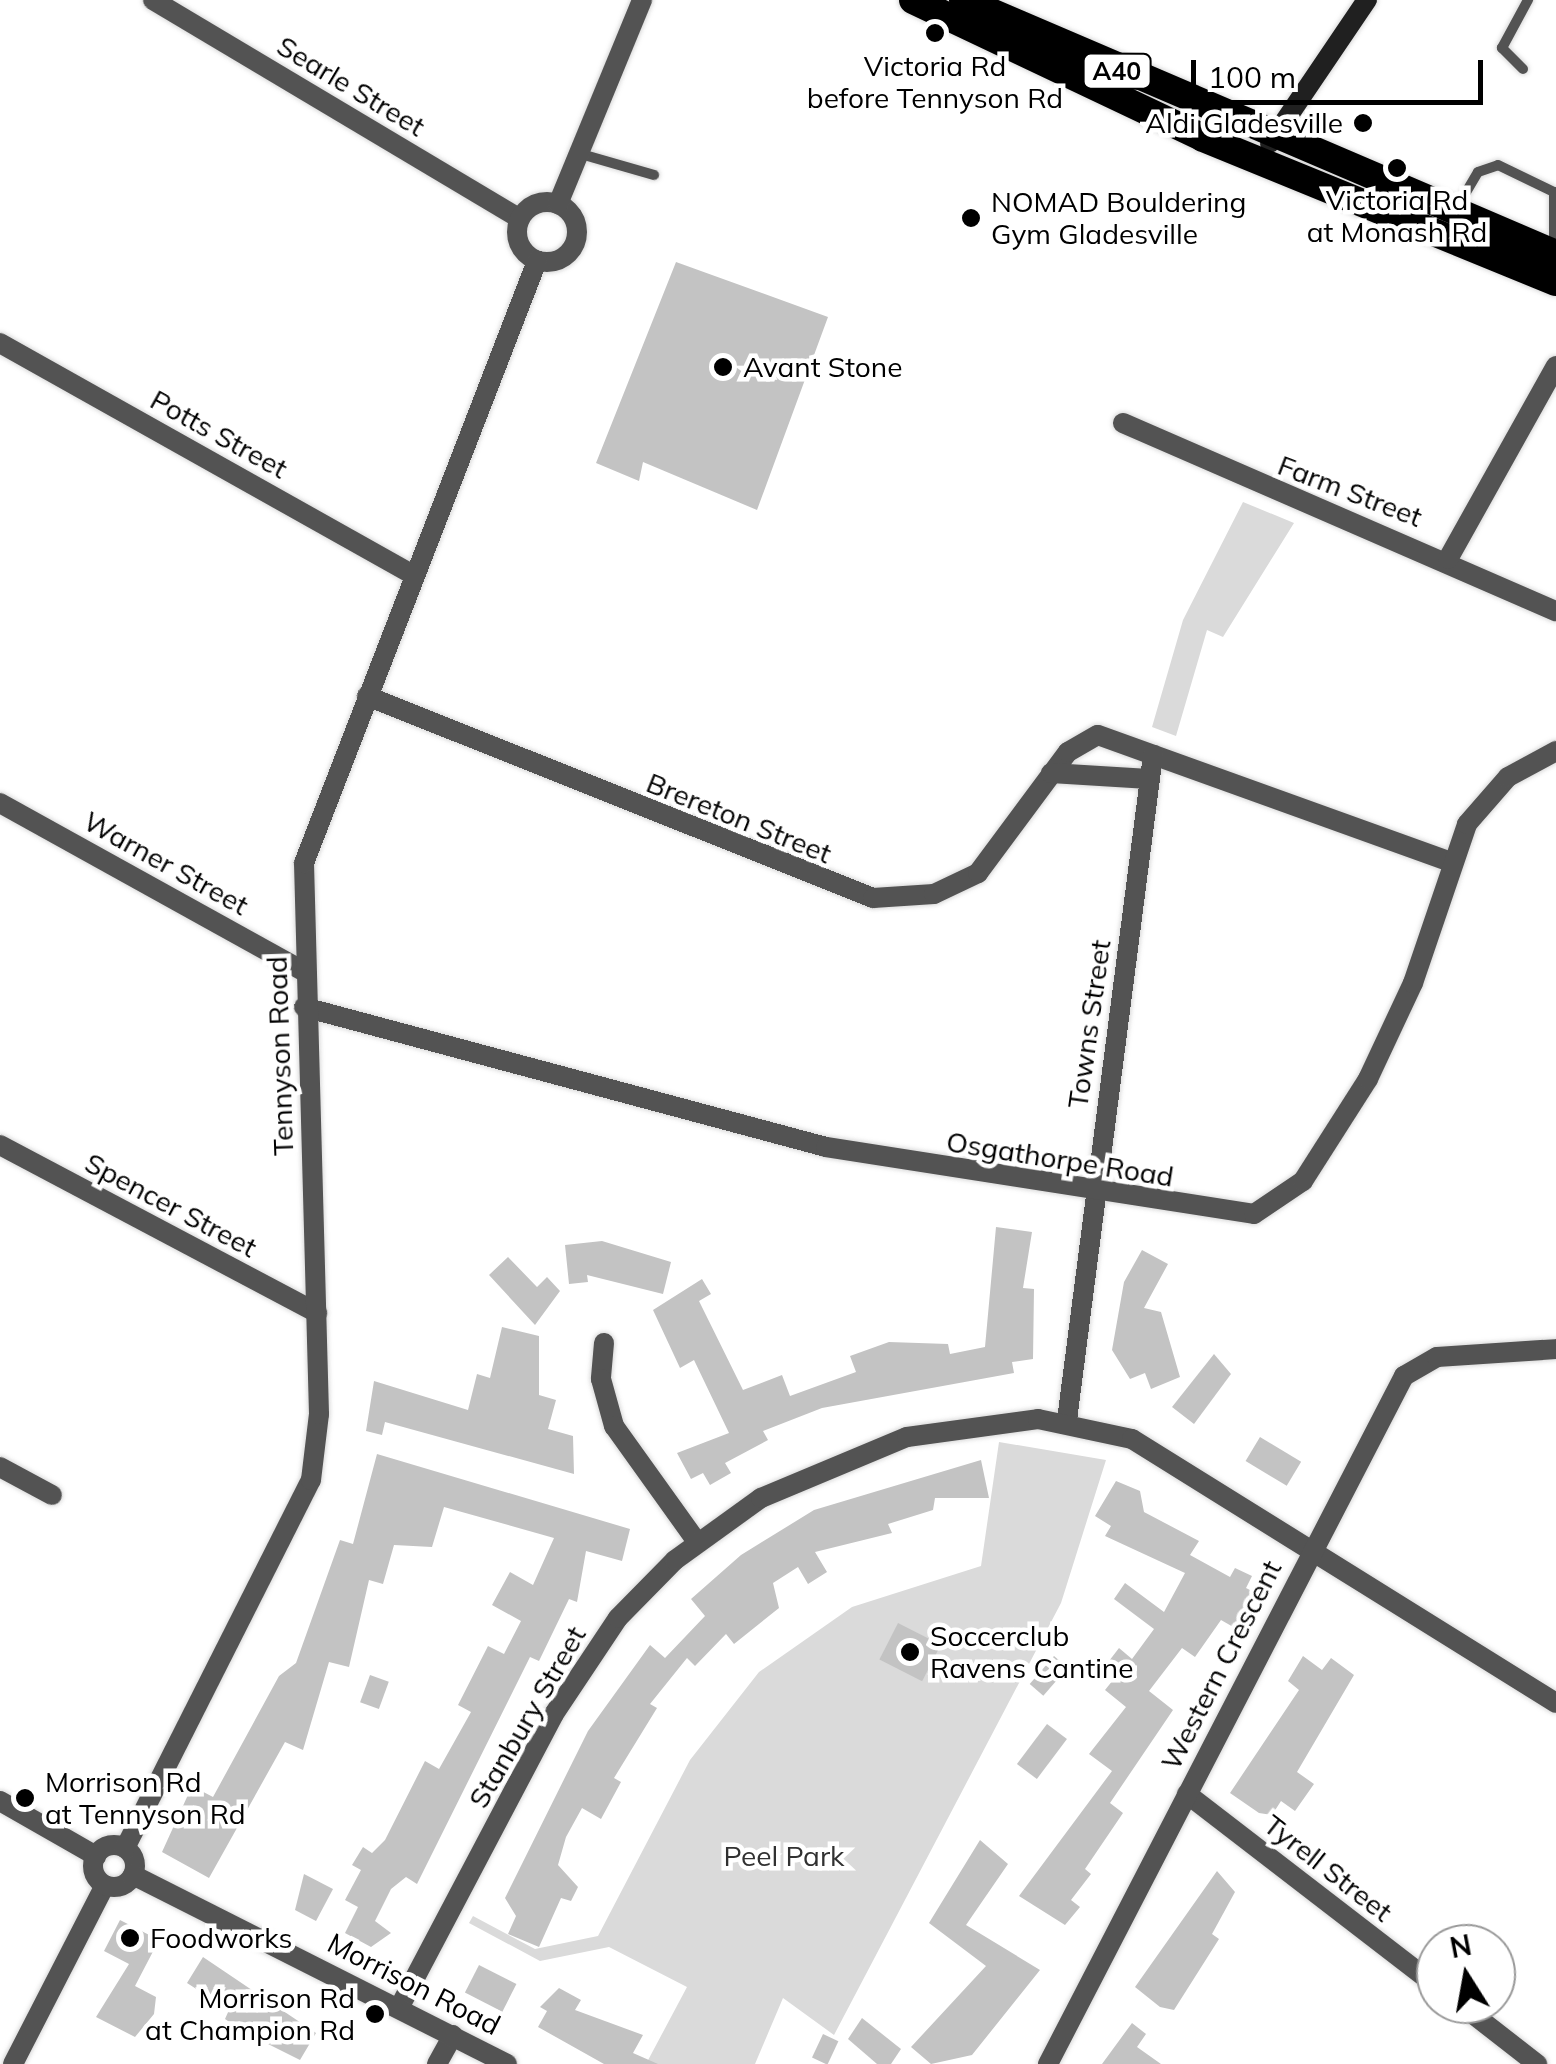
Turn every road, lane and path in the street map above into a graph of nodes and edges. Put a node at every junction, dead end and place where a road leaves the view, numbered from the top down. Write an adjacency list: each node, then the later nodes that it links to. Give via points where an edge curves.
1 (153, 0): 13 (street, Searle Street)
2 (642, 0): 9 (street)
3 (913, 0): 8 (highway, A40)
4 (963, 0): 8 (highway, A40)
5 (1528, 0): 7 (lane, via 1502,48)
6 (1360, 2): 8 (main road)
7 (1523, 70)
8 (1268, 149): 12 (highway, A40); 16 (highway, A40)
9 (582, 154): 10 (lane); 11 (street)
10 (654, 175)
11 (558, 204): 13 (street, via 542,202); 15 (street, via 578,236 566,257)
12 (1454, 211): 14 (highway, A40); 14 (lane, via 1478,172 1498,165 1554,192)
13 (520, 219): 15 (street, via 522,250)
14 (1555, 253)
15 (538, 261): 21 (street, Tennyson Road)
16 (1556, 282)
17 (0, 343): 21 (street, Potts Street)
18 (1556, 366): 20 (street)
19 (1123, 423): 20 (street, Farm Street)
20 (1448, 558): 22 (street, Farm Street)
21 (411, 574): 23 (street, Tennyson Road)
22 (1556, 611)
23 (368, 696): 26 (street, Brereton Street, via 873,898 934,894 978,873); 30 (street, Tennyson Road, via 304,863)
24 (1556, 751): 29 (street, Osgathorpe Road, via 1490,794)
25 (1152, 755): 26 (street, Brereton Street, via 1098,735); 27 (street, Towns Street); 29 (street, Brereton Street)
26 (1052, 774): 27 (street)
27 (1149, 780): 33 (street, Towns Street)
28 (0, 803): 30 (street, Warner Street)
29 (1450, 862): 33 (street, Osgathorpe Road, via 1398,1017 1349,1112 1289,1196 1254,1214 1225,1216)
30 (305, 972): 31 (street, Tennyson Road)
31 (304, 1007): 33 (street, Osgathorpe Road, via 792,1139); 34 (street, Tennyson Road)
32 (0, 1144): 34 (street, Spencer Street)
33 (1094, 1190): 37 (street, Towns Street)
34 (317, 1314): 45 (street, Tennyson Road, via 311,1480)
35 (604, 1343): 40 (street, via 601,1379 614,1426)
36 (1556, 1349): 41 (street, via 1416,1364)
37 (1067, 1420): 40 (street, Stanbury Street, via 974,1424 858,1452 794,1480); 41 (street, Stanbury Street, via 1132,1439)
38 (0, 1467): 39 (street)
39 (52, 1495)
40 (696, 1542): 50 (street, Stanbury Street, via 583,1665)
41 (1310, 1548): 42 (street, Western Crescent); 43 (street, Western Crescent)
42 (1554, 1698)
43 (1187, 1794): 49 (street, Tyrell Street); 53 (street, Western Crescent)
44 (0, 1801): 46 (street)
45 (125, 1848): 46 (street); 47 (street)
46 (96, 1856): 48 (street)
47 (133, 1875): 48 (street); 50 (street, Morrison Road)
48 (106, 1885): 54 (street)
49 (1416, 1971)
50 (399, 2008): 52 (street, Morrison Road)
51 (1486, 2024): 57 (street)
52 (453, 2036): 55 (street); 56 (street, Morrison Road)
53 (1052, 2062)
54 (13, 2064)
55 (437, 2064)
56 (508, 2064)
57 (1538, 2064)

